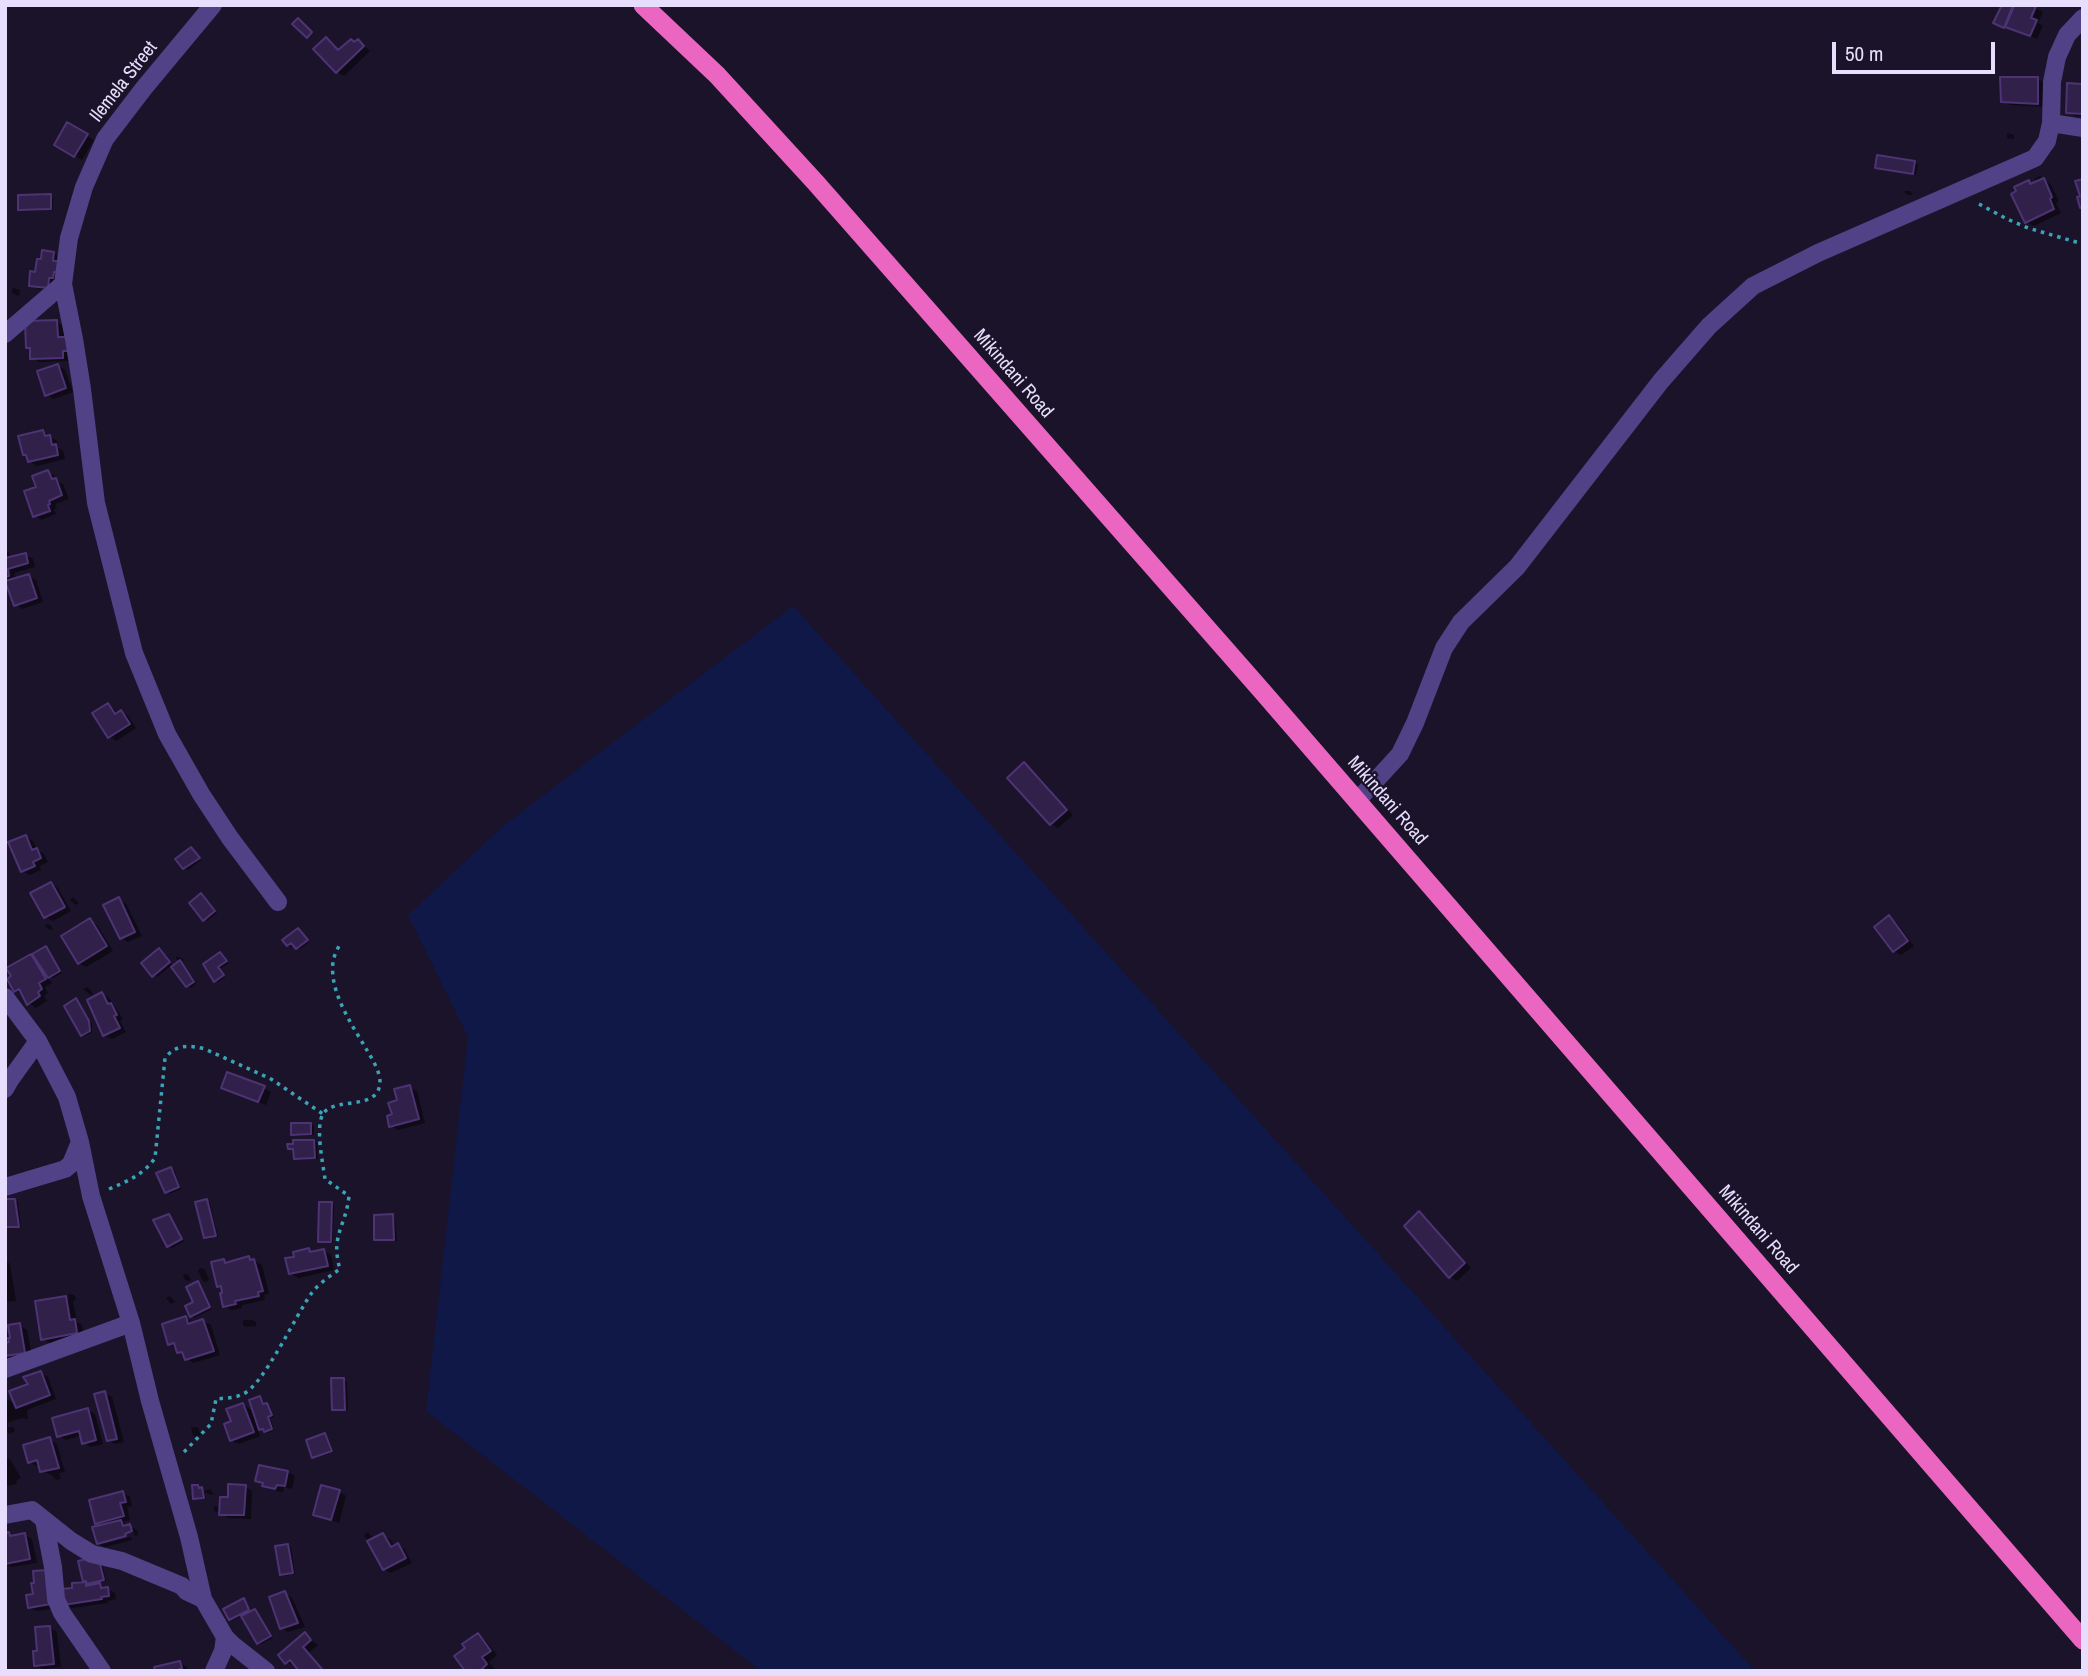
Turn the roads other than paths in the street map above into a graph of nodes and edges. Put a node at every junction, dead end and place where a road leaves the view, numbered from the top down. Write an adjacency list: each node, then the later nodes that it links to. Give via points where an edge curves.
1 (213, 5): 6 (street, Ilemela Street, via 105,139 69,238)
2 (643, 5): 8 (highway, Mikindani Road, via 717,75 816,183)
3 (2083, 18): 4 (street, via 2067,34 2057,57)
4 (2051, 123): 5 (street); 8 (street, via 2047,141 2035,158 1753,286 1709,326 1517,567 1461,622 1444,648 1400,754)
5 (2083, 128)
6 (63, 284): 7 (street); 9 (street, Ilemela Street, via 96,503 134,653 167,734 201,794)
7 (5, 334)
8 (1357, 802): 21 (highway, Mikindani Road)
9 (278, 902)
10 (6, 1000): 11 (street)
11 (38, 1041): 12 (street); 13 (street, via 67,1097)
12 (5, 1089)
13 (80, 1142): 14 (street, via 65,1169); 15 (street, via 91,1196)
14 (5, 1186)
15 (131, 1323): 16 (street); 19 (street)
16 (5, 1369)
17 (5, 1515): 18 (street, via 30,1510)
18 (44, 1520): 19 (street, via 92,1554 122,1561); 22 (street, via 56,1599)
19 (203, 1599): 20 (street)
20 (225, 1637): 23 (street); 24 (street)
21 (2083, 1640)
22 (102, 1671)
23 (214, 1671)
24 (267, 1671)

